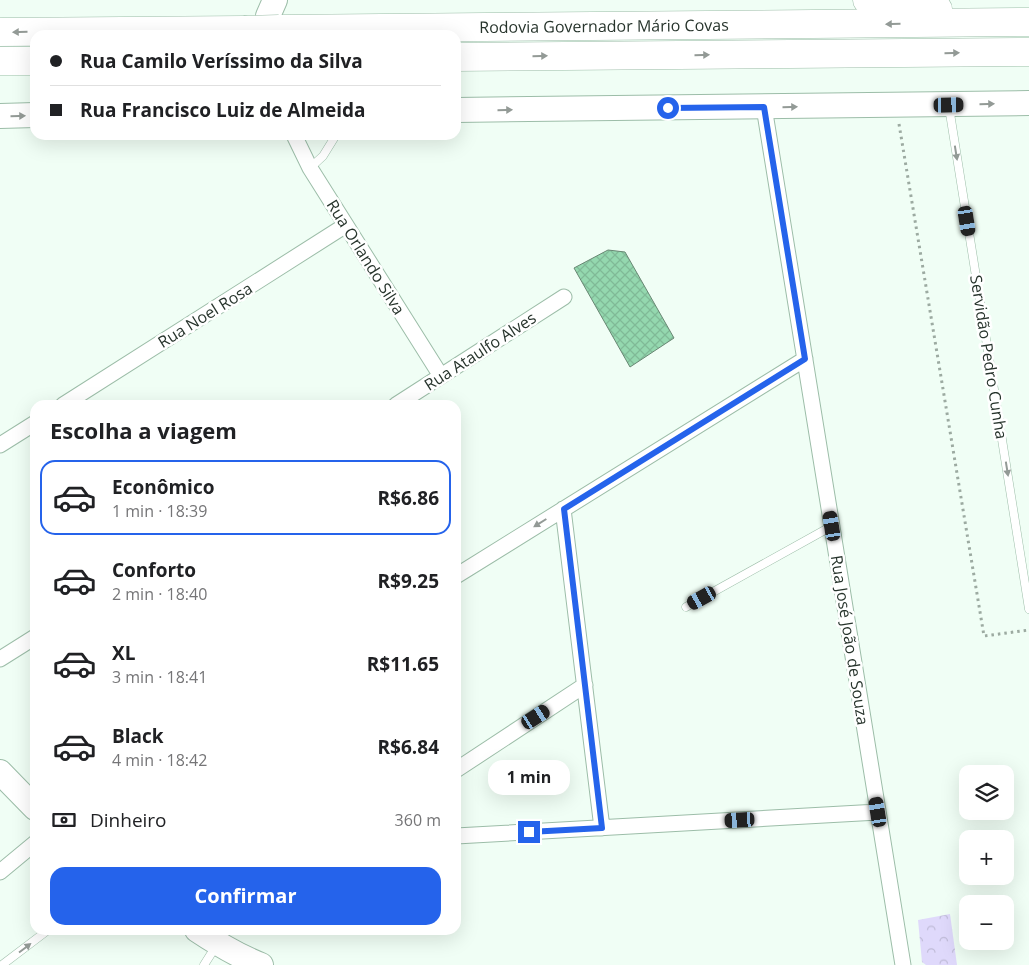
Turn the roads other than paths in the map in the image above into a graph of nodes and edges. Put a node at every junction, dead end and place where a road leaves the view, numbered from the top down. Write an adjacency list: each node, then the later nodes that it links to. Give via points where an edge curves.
1 (867, 0): 3 (highway)
2 (274, 15): 3 (highway, Rodovia Governador Mário Covas, one-way to 2); 4 (highway, Rodovia Governador Mário Covas, one-way to 4, bridge)
3 (1029, 22)
4 (244, 30)
5 (0, 32): 6 (highway, Rodovia Governador Mário Covas, one-way to 5, bridge)
6 (30, 32)
7 (1029, 52): 8 (highway, Rodovia Governador Mário Covas, one-way to 7)
8 (461, 57)
9 (30, 61): 10 (highway)
10 (0, 62)
11 (1029, 103): 12 (main road, one-way to 11)
12 (949, 105): 13 (main road, one-way to 12); 32 (lane, Servidão Pedro Cunha, one-way to 32)
13 (764, 107): 14 (main road, one-way to 13); 22 (street, Rua José João de Souza)
14 (461, 110)
15 (30, 115): 16 (main road, one-way to 15)
16 (0, 116)
17 (296, 140): 19 (street, Rua Orlando Silva)
18 (333, 140): 19 (lane)
19 (310, 168): 20 (street, Rua Orlando Silva)
20 (346, 226): 23 (street, Rua Orlando Silva); 24 (street, Rua Noel Rosa)
21 (564, 297): 23 (street, Rua Ataulfo Alves)
22 (805, 359): 28 (street); 29 (street, Rua José João de Souza)
23 (441, 376): 25 (street, Rua Ataulfo Alves)
24 (71, 400)
25 (404, 400)
26 (30, 426): 27 (street)
27 (0, 445)
28 (564, 509): 30 (street, one-way to 30); 35 (street)
29 (832, 526): 31 (lane); 39 (street, Rua José João de Souza)
30 (461, 573)
31 (686, 607)
32 (1029, 609)
33 (30, 639): 34 (street)
34 (0, 659)
35 (585, 685): 36 (street); 40 (street)
36 (461, 767)
37 (0, 772): 38 (main road)
38 (30, 803)
39 (878, 812): 40 (street); 50 (street, Rua José João de Souza)
40 (602, 828): 41 (street)
41 (461, 836)
42 (30, 847): 43 (street)
43 (0, 872)
44 (41, 935): 47 (lane, one-way to 44)
45 (205, 935): 46 (main road)
46 (217, 944): 48 (lane); 49 (main road)
47 (2, 965)
48 (204, 965)
49 (261, 965)
50 (903, 965)

